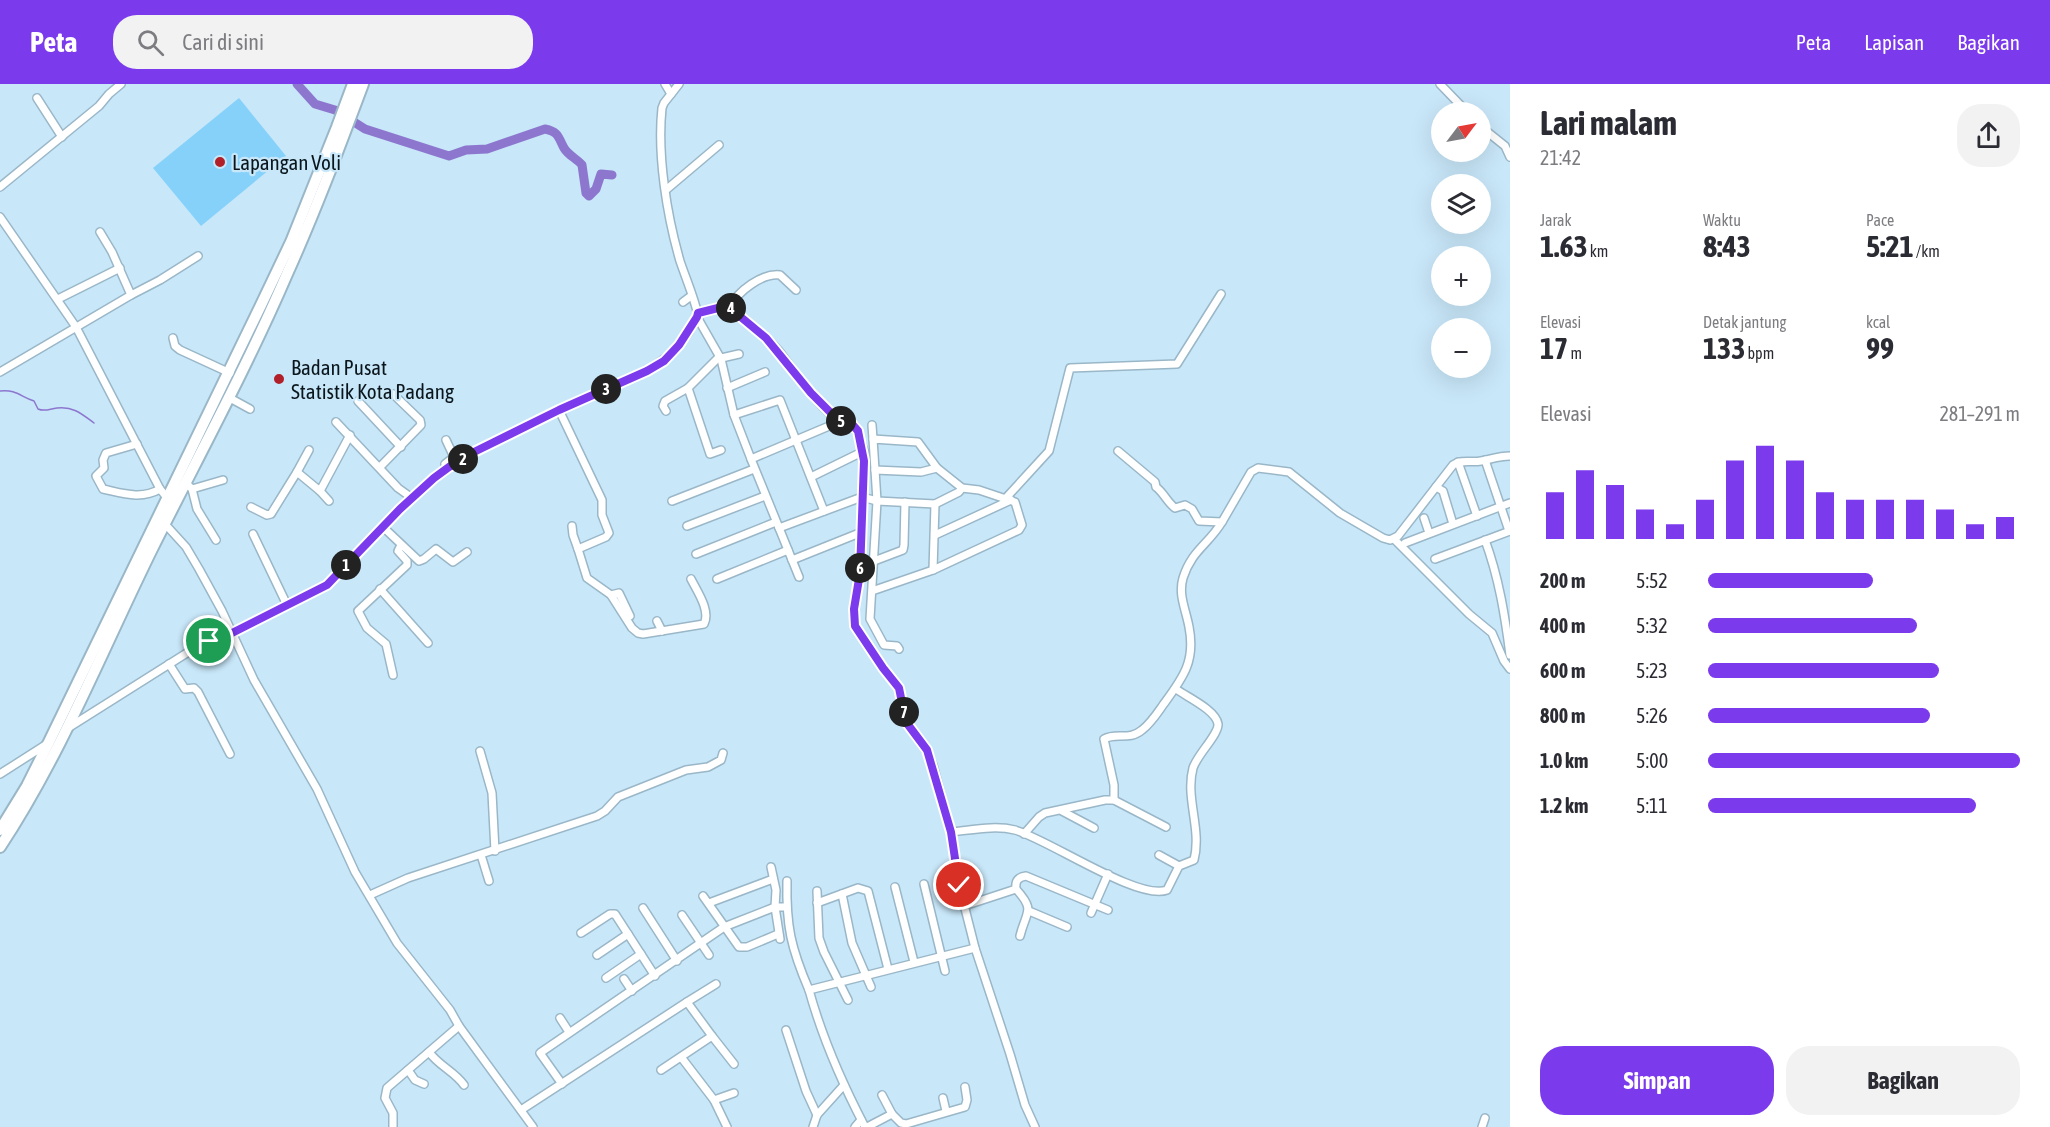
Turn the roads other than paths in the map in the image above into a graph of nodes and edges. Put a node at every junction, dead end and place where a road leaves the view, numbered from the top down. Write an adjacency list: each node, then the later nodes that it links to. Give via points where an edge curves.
1 (121, 84): 10 (street)
2 (665, 84): 6 (street)
3 (679, 84): 6 (street)
4 (1440, 84): 8 (street)
5 (357, 86): 33 (highway); 37 (highway, via 342,140 287,274)
6 (671, 94): 14 (street, via 664,103 660,135)
7 (37, 98): 10 (street)
8 (1457, 102)
9 (1491, 135): 12 (street, via 1503,144)
10 (62, 136): 13 (street)
11 (719, 145): 14 (street)
12 (1510, 157)
13 (0, 187)
14 (667, 189): 22 (street)
15 (0, 218): 23 (street)
16 (100, 232): 18 (street)
17 (198, 256): 21 (street)
18 (120, 268): 21 (street); 23 (street)
19 (795, 290): 25 (street, via 780,275 771,275 738,296)
20 (1221, 294): 80 (street, via 1177,364 1070,368 1049,451)
21 (131, 295): 27 (street)
22 (691, 296): 24 (street); 26 (street)
23 (57, 299): 27 (street)
24 (683, 302)
25 (730, 308): 26 (street); 44 (street, via 766,338 811,393)
26 (697, 315): 30 (street); 41 (street, via 664,361)
27 (76, 327): 31 (street); 51 (street)
28 (173, 338): 33 (street, via 180,350)
29 (739, 354): 30 (street)
30 (721, 359): 34 (street); 35 (street)
31 (0, 372)
32 (765, 372): 35 (street)
33 (230, 373): 39 (highway)
34 (688, 388): 42 (street, via 665,401); 57 (street)
35 (728, 388): 43 (street)
36 (393, 394): 52 (street, via 421,422)
37 (228, 397): 39 (highway); 40 (street)
38 (358, 402): 52 (street)
39 (219, 406): 71 (highway); 78 (highway)
40 (250, 409)
41 (559, 410): 64 (street); 108 (street, via 602,500 602,515 609,533)
42 (666, 411)
43 (734, 415): 50 (street, via 780,400); 60 (street)
44 (841, 421): 50 (street); 55 (street, via 855,426)
45 (336, 422): 47 (street)
46 (872, 425): 48 (street)
47 (350, 435): 63 (street); 75 (street)
48 (873, 439): 65 (street, via 918,442); 67 (street)
49 (446, 440): 64 (street, via 454,457 445,464)
50 (795, 440): 60 (street); 69 (street)
51 (137, 444): 74 (street); 74 (street, via 106,453 105,468 96,479 103,489 140,496)
52 (401, 447): 63 (street)
53 (309, 450): 68 (street)
54 (721, 450): 57 (street)
55 (864, 451): 69 (street); 79 (street)
56 (1118, 451): 91 (street, via 1155,482 1175,508 1185,505 1199,521)
57 (710, 454): 59 (street)
58 (1510, 456): 61 (street)
59 (702, 458)
60 (751, 459): 66 (street)
61 (1485, 460): 62 (street); 87 (street)
62 (1458, 462): 72 (street); 89 (street)
63 (380, 467): 77 (street)
64 (449, 467): 77 (street)
65 (937, 468): 67 (street, via 921,472); 73 (street)
66 (754, 469): 76 (street); 82 (street)
67 (875, 470): 79 (street)
68 (297, 472): 75 (street); 86 (street, via 271,514)
69 (811, 477): 88 (street)
70 (223, 480): 71 (street)
71 (189, 486): 92 (highway); 104 (street, via 197,509)
72 (1436, 487): 94 (street, via 1443,491); 103 (street)
73 (962, 488): 80 (street); 85 (street)
74 (160, 489): 78 (street)
75 (320, 491): 81 (street)
76 (765, 496): 93 (street); 96 (street)
77 (412, 498): 97 (street)
78 (168, 499): 135 (highway)
79 (870, 499): 83 (street); 88 (street); 99 (street); 114 (street)
80 (1008, 499): 102 (street); 115 (street, via 1015,502 1022,525 1019,530)
81 (329, 501)
82 (672, 501)
83 (905, 502): 85 (street); 114 (street, via 903,550)
84 (1510, 503): 87 (street)
85 (935, 504): 102 (street)
86 (251, 507)
87 (1501, 507): 89 (street); 98 (street)
88 (824, 510): 93 (street)
89 (1477, 516): 94 (street)
90 (1424, 518): 100 (street)
91 (1222, 522): 103 (street, via 1251,472 1258,468 1277,469 1289,472 1340,513 1383,538); 133 (street, via 1213,537 1195,552 1183,578 1180,593 1191,646 1189,664)
92 (165, 524): 126 (street, via 186,547); 134 (highway)
93 (778, 525): 109 (street); 111 (street)
94 (1453, 525): 100 (street)
95 (572, 526): 108 (street)
96 (687, 526)
97 (383, 527): 107 (street); 122 (street, via 331,582)
98 (1509, 531): 105 (street)
99 (862, 532): 113 (street); 146 (street, via 855,626 899,688 906,722 933,765)
100 (1429, 533): 106 (street)
101 (253, 534): 122 (street)
102 (935, 535): 115 (street)
103 (1394, 539): 131 (street, via 1492,633)
104 (216, 540)
105 (1485, 540): 112 (street); 129 (street, via 1501,593)
106 (1405, 543)
107 (401, 545): 110 (street, via 419,561 435,549 453,562); 119 (street, via 398,551 407,565)
108 (578, 549): 121 (street, via 587,578)
109 (788, 550): 113 (street); 118 (street)
110 (467, 552)
111 (696, 554)
112 (1436, 559)
113 (792, 560): 116 (street)
114 (874, 561): 120 (street)
115 (933, 570): 120 (street)
116 (799, 577)
117 (691, 579): 125 (street, via 706,612 706,621)
118 (717, 579)
119 (380, 589): 127 (street); 132 (street, via 358,611 367,628 386,644)
120 (872, 591): 128 (street, via 871,622 884,645)
121 (611, 596): 123 (street, via 619,593); 125 (street, via 635,631)
122 (287, 605): 126 (street)
123 (630, 616)
124 (657, 621): 125 (street)
125 (662, 631)
126 (232, 633): 130 (street, via 198,646); 163 (street)
127 (428, 643)
128 (899, 649)
129 (1510, 655)
130 (169, 664): 134 (street); 138 (street, via 184,689 194,688 198,692)
131 (1510, 669)
132 (393, 675)
133 (1176, 690): 141 (street, via 1141,732 1104,738); 152 (street, via 1211,711 1218,724 1198,756 1190,786 1197,839 1194,860)
134 (65, 730): 135 (street); 139 (highway)
135 (50, 742): 139 (highway); 140 (street)
136 (480, 751): 149 (street, via 492,792)
137 (723, 753): 149 (street, via 721,760 708,767 686,770 618,797 597,816)
138 (230, 754)
139 (44, 762): 145 (highway); 148 (highway, via 28,803)
140 (0, 774)
141 (1114, 800): 142 (street); 143 (street)
142 (1062, 811): 144 (street); 147 (street, via 1041,814)
143 (1166, 827)
144 (1094, 828)
145 (0, 830)
146 (951, 832): 147 (street, via 996,828); 168 (street)
147 (1024, 834): 154 (street)
148 (0, 847)
149 (495, 851): 150 (street)
150 (481, 855): 156 (street); 163 (street, via 408,878)
151 (1159, 855): 152 (street)
152 (1179, 866): 154 (street, via 1164,892 1152,892)
153 (771, 867): 155 (street)
154 (1108, 874): 167 (street)
155 (773, 879): 165 (street); 169 (street)
156 (489, 881)
157 (787, 881): 170 (street)
158 (924, 884): 186 (street)
159 (895, 887): 188 (street)
160 (1016, 889): 167 (street, via 1018,879 1031,877); 168 (street); 173 (street)
161 (817, 891): 166 (street)
162 (842, 894): 166 (street); 189 (street, via 858,888 868,891); 191 (street, via 852,942)
163 (370, 896): 203 (street, via 398,943)
164 (703, 896): 165 (street)
165 (709, 903): 176 (street)
166 (818, 903): 195 (street, via 819,938)
167 (1095, 904): 172 (street); 174 (street)
168 (964, 906): 182 (street)
169 (775, 907): 170 (street); 176 (street); 176 (street, via 779,937 742,947 736,945)
170 (786, 907): 198 (street, via 792,949)
171 (643, 908): 187 (street)
172 (1108, 910)
173 (1029, 911): 177 (street); 180 (street)
174 (1091, 913)
175 (682, 915): 181 (street)
176 (724, 927): 181 (street)
177 (1067, 927)
178 (581, 933): 179 (street, via 614,913)
179 (628, 934): 183 (street); 184 (street)
180 (1020, 936)
181 (701, 944): 185 (street); 187 (street)
182 (975, 948): 186 (street); 233 (street)
183 (642, 954): 192 (street); 193 (street)
184 (597, 955)
185 (709, 955)
186 (942, 956): 188 (street); 190 (street)
187 (677, 961): 192 (street)
188 (914, 962): 189 (street)
189 (888, 969): 191 (street)
190 (945, 971)
191 (867, 975): 195 (street); 197 (street)
192 (655, 976): 199 (street)
193 (606, 978)
194 (624, 979): 199 (street)
195 (839, 981): 198 (street); 200 (street)
196 (716, 984): 201 (street)
197 (871, 987)
198 (809, 990): 215 (street)
199 (632, 991): 205 (street)
200 (848, 1000)
201 (687, 1002): 206 (street); 213 (street)
202 (560, 1018): 205 (street)
203 (459, 1026): 207 (street); 221 (street)
204 (786, 1030): 224 (street)
205 (569, 1032): 213 (street, via 540,1053)
206 (712, 1036): 208 (street); 209 (street)
207 (429, 1052): 210 (street); 214 (street)
208 (681, 1057): 211 (street); 220 (street)
209 (734, 1064)
210 (408, 1070): 212 (street, via 414,1080); 228 (street, via 384,1093 393,1113)
211 (661, 1070)
212 (424, 1084)
213 (562, 1084): 221 (street)
214 (464, 1085)
215 (844, 1085): 224 (street); 227 (street)
216 (966, 1087): 222 (street, via 966,1106)
217 (734, 1093): 220 (street)
218 (882, 1095): 223 (street)
219 (943, 1098): 222 (street)
220 (714, 1100): 230 (street)
221 (521, 1110): 229 (street)
222 (946, 1111): 226 (street)
223 (892, 1114): 226 (street); 227 (street)
224 (817, 1115): 231 (street)
225 (1485, 1118): 234 (street)
226 (900, 1124)
227 (864, 1125): 232 (street)
228 (393, 1127)
229 (533, 1127)
230 (727, 1127)
231 (813, 1127)
232 (855, 1127)
233 (1035, 1127)
234 (1482, 1127)

